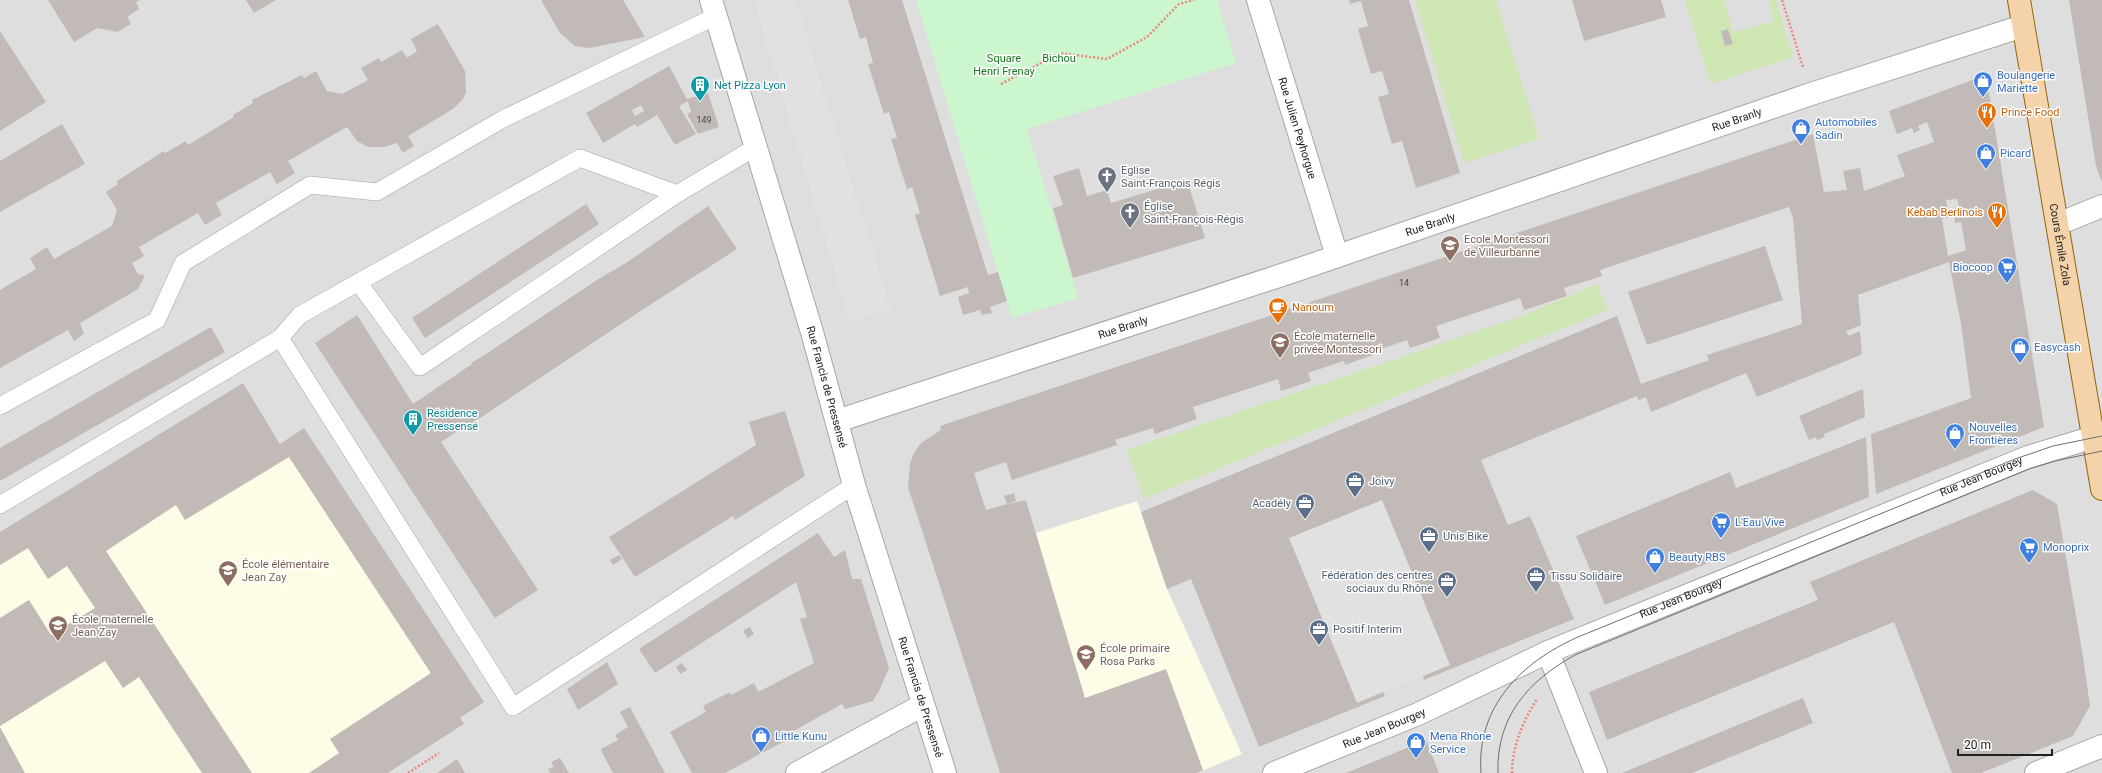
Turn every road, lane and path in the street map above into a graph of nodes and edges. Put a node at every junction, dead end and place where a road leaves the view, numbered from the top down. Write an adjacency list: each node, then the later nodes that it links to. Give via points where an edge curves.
1 (1194, 0): 7 (path, via 1179,4 1147,37 1108,59 1060,53)
2 (1258, 0): 13 (street, Rue Julien Peyhorgue)
3 (1782, 0): 8 (path)
4 (2019, 0): 6 (main road, Cours Émile Zola)
5 (713, 8): 9 (street, Rue Francis de Pressensé); 16 (lane, via 503,119 377,192 310,185 183,263 157,320)
6 (2023, 26): 8 (street, Rue Branly); 12 (main road, Cours Émile Zola)
7 (1001, 84)
8 (1811, 94): 13 (street, Rue Branly)
9 (756, 147): 10 (lane); 17 (street, Rue Francis de Pressensé)
10 (677, 194): 14 (lane, via 580,158); 14 (lane, via 420,367)
11 (2102, 206): 12 (street, via 2068,220)
12 (2057, 221): 18 (main road, Cours Émile Zola)
13 (1337, 256): 17 (street, Rue Branly)
14 (358, 282): 15 (lane, via 300,315)
15 (280, 338): 20 (lane, via 513,707); 22 (lane)
16 (0, 406)
17 (837, 421): 20 (street, Rue Francis de Pressensé)
18 (2094, 437): 19 (main road, Cours Émile Zola); 23 (street, Rue Jean Bourgey, via 2028,457)
19 (2101, 468): 21 (main road, Cours Émile Zola)
20 (854, 485): 25 (street, Rue Francis de Pressensé)
21 (2102, 490)
22 (0, 505)
23 (1548, 652): 31 (street, Rue Jean Bourgey, via 1418,714); 33 (street)
24 (1541, 694): 32 (path, via 1520,732 1512,761)
25 (923, 705): 29 (street); 30 (street, Rue Francis de Pressensé)
26 (2102, 746): 34 (street)
27 (440, 753): 28 (path)
28 (408, 773)
29 (797, 773)
30 (945, 773)
31 (1274, 773)
32 (1512, 773)
33 (1596, 773)
34 (2036, 773)

